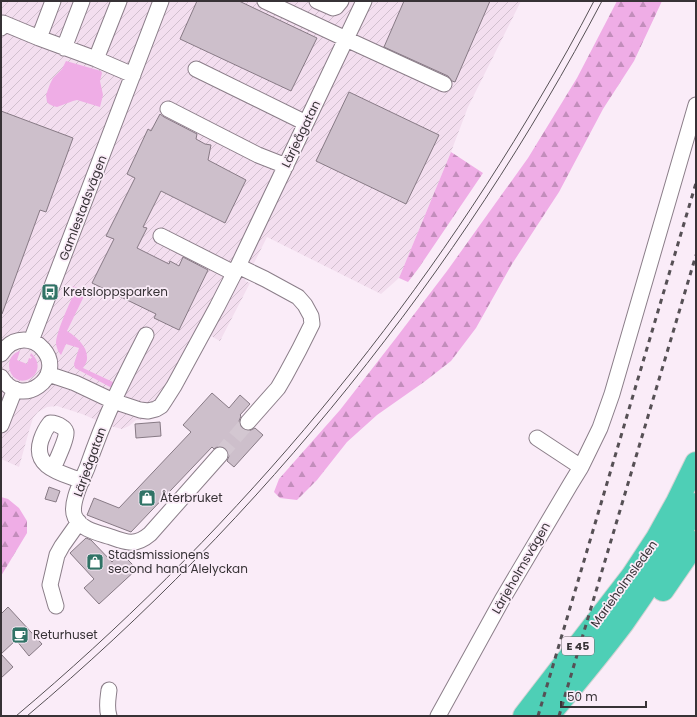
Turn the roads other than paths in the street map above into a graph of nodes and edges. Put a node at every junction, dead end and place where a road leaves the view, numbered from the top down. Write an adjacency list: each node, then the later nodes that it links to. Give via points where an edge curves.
1 (53, 1): 10 (street)
2 (82, 1): 12 (street)
3 (119, 1): 13 (street)
4 (161, 1): 15 (street, Gamlestadsvägen)
5 (265, 1): 11 (street)
6 (317, 1): 7 (street, via 334,8)
7 (342, 1)
8 (364, 1): 11 (street, Lärjeågatan)
9 (2, 24): 10 (street)
10 (39, 38): 12 (street)
11 (346, 39): 16 (street); 19 (street, Lärjeågatan)
12 (64, 48): 13 (street)
13 (96, 59): 15 (street)
14 (196, 69): 19 (street)
15 (134, 75): 24 (street, Gamlestadsvägen)
16 (444, 84)
17 (696, 105): 35 (street, Lärjeholmsvägen, via 612,394)
18 (168, 109): 20 (street, via 258,155)
19 (306, 123): 20 (street, Lärjeågatan)
20 (286, 166): 22 (street, Lärjeågatan)
21 (161, 236): 22 (street)
22 (236, 270): 29 (street, Lärjeågatan, via 161,406 148,411); 30 (street, via 265,279 298,297 311,316 312,324 274,393)
23 (146, 335): 29 (street)
24 (31, 341): 25 (street, via 15,342); 26 (street, via 46,353 49,362)
25 (1, 354)
26 (48, 374): 28 (street, via 43,383 35,389); 29 (street, Lärjeågatan)
27 (1, 377): 28 (street)
28 (14, 389): 31 (street)
29 (114, 401): 37 (street, Lärjeågatan)
30 (248, 422)
31 (1, 425)
32 (537, 438): 35 (street)
33 (220, 455): 39 (street, via 144,539 133,542 120,541 89,530)
34 (696, 463): 45 (highway, Marieholmsleden / E 45, via 657,538 632,576)
35 (582, 467): 44 (street, Lärjeholmsvägen, via 502,600)
36 (53, 469): 37 (street)
37 (82, 481): 39 (street, Lärjeågatan, via 73,510)
38 (696, 504): 46 (highway, Marieholmsleden / E 45, via 660,569 622,624)
39 (79, 522): 41 (street, via 58,555 50,585)
40 (696, 542): 46 (highway, via 612,660)
41 (56, 606)
42 (109, 690): 43 (street)
43 (109, 716)
44 (438, 716)
45 (524, 716)
46 (548, 716)

